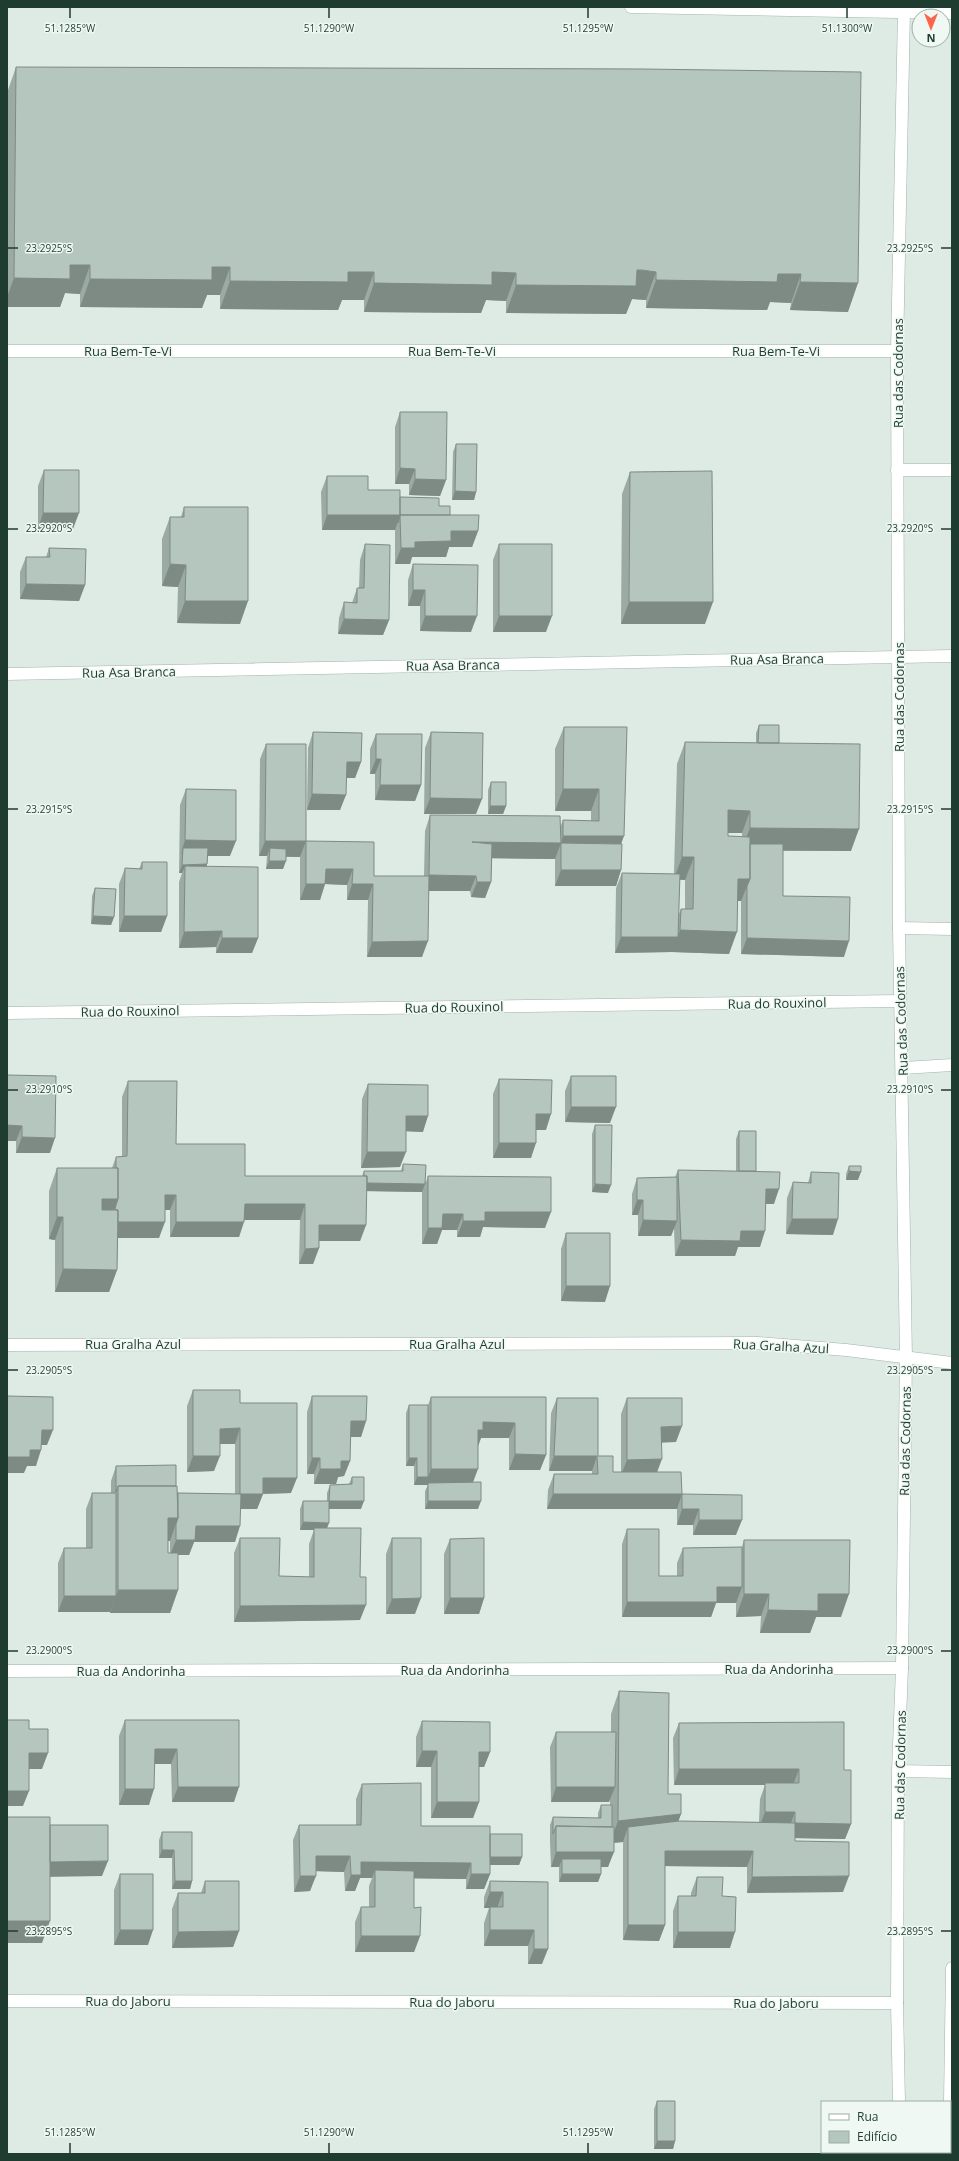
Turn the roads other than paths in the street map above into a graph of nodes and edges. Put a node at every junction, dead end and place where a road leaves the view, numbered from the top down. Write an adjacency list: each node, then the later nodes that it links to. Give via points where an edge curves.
1 (632, 7): 2 (street)
2 (904, 11): 3 (street); 5 (street, Rua das Codornas)
3 (952, 13)
4 (7, 351): 5 (street, Rua Bem-Te-Vi)
5 (898, 351): 6 (street, Rua das Codornas)
6 (898, 470): 7 (street); 9 (street, Rua das Codornas)
7 (952, 470)
8 (952, 656): 9 (street, Rua Asa Branca)
9 (899, 657): 10 (street, Rua Asa Branca); 11 (street, Rua das Codornas)
10 (7, 674)
11 (899, 928): 12 (street); 13 (street, Rua das Codornas)
12 (952, 929)
13 (900, 1001): 14 (street, Rua do Rouxinol); 16 (street, Rua das Codornas)
14 (7, 1013)
15 (952, 1065): 16 (street)
16 (903, 1068): 18 (street, Rua das Codornas)
17 (7, 1345): 18 (street, Rua Gralha Azul, via 758,1343)
18 (906, 1358): 19 (street, Rua Gralha Azul); 20 (street, Rua das Codornas)
19 (952, 1364)
20 (902, 1668): 21 (street, Rua da Andorinha); 22 (street, Rua das Codornas)
21 (7, 1671)
22 (898, 1771): 23 (street); 26 (street, Rua das Codornas)
23 (952, 1772)
24 (952, 1968): 28 (street)
25 (7, 2001): 26 (street, Rua do Jaboru)
26 (897, 2003): 27 (street, Rua das Codornas)
27 (899, 2101)
28 (950, 2101)

